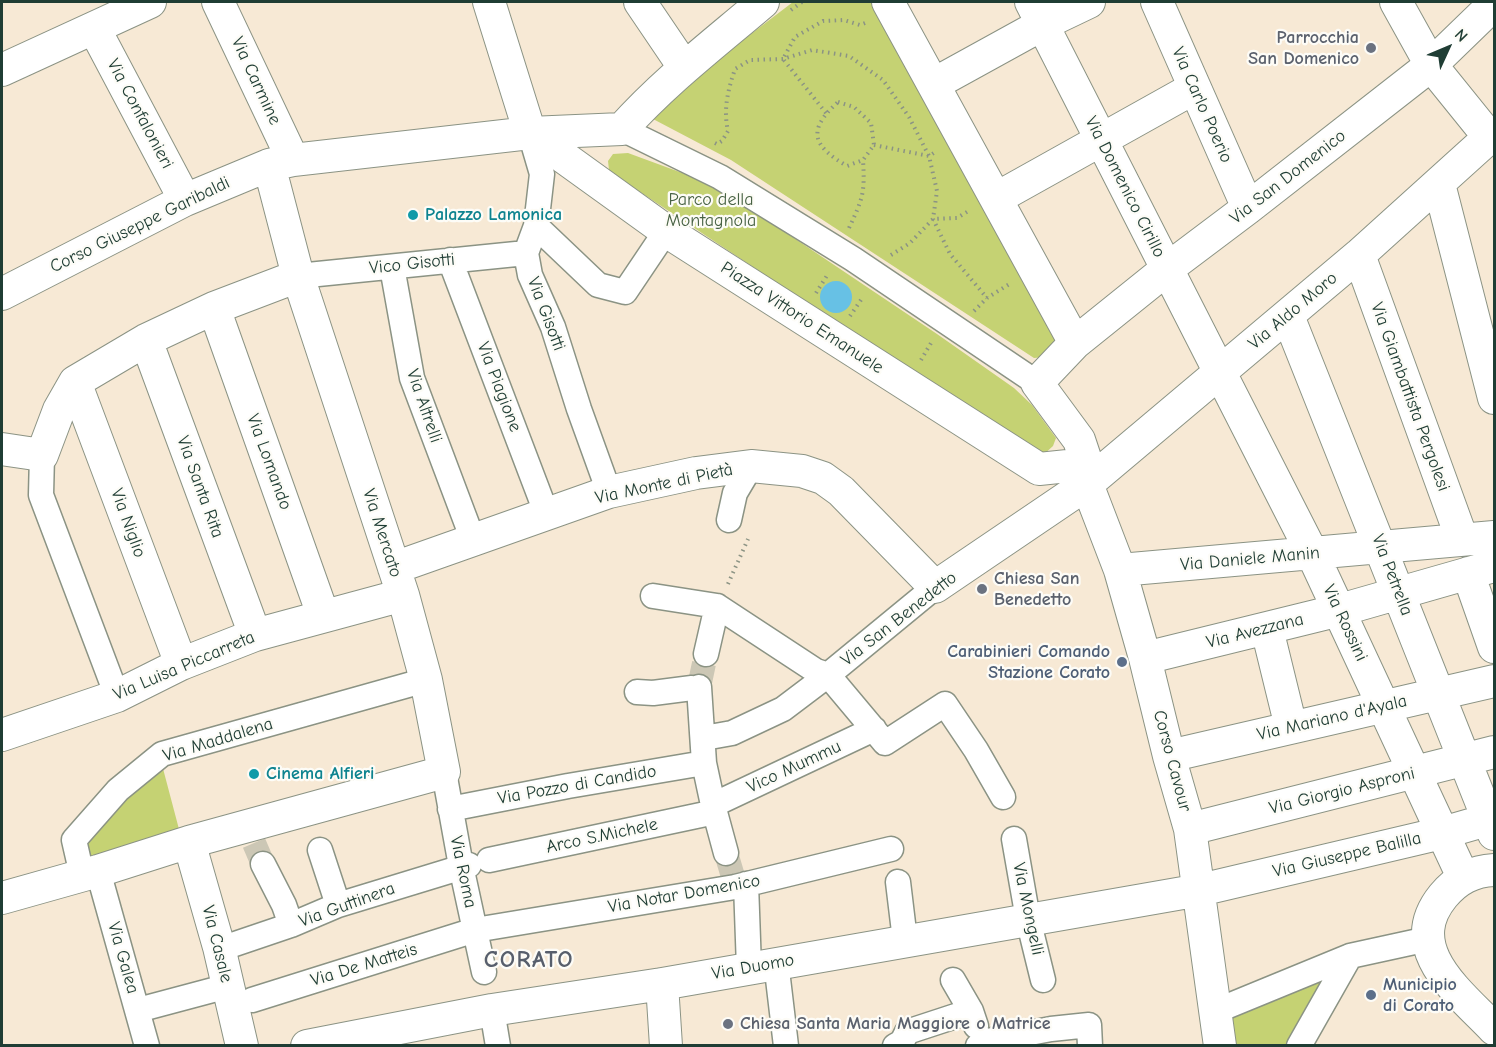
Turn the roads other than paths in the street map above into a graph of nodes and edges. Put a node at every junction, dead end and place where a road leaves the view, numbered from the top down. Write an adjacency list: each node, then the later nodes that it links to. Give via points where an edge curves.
1 (150, 2): 12 (street)
2 (640, 2): 14 (street)
3 (1089, 2): 11 (street)
4 (1157, 2): 17 (street, Via Carlo Poerio)
5 (1396, 2): 13 (street)
6 (226, 4): 22 (street, Via Carmine)
7 (493, 4): 19 (street)
8 (1493, 4): 13 (street, Via San Domenico)
9 (755, 9): 14 (street)
10 (878, 12): 16 (street)
11 (1037, 13): 16 (street); 21 (street, Via Domenico Cirillo)
12 (94, 28): 15 (street); 24 (street, Via Confalonieri)
13 (1431, 65): 20 (street); 26 (street, Via San Domenico)
14 (684, 67): 18 (street)
15 (2, 70)
16 (934, 84): 25 (street)
17 (1194, 88): 21 (street); 26 (street, Via Carlo Poerio)
18 (622, 129): 19 (street, Corso Giuseppe Garibaldi); 42 (street, via 720,177)
19 (531, 133): 22 (street, Corso Giuseppe Garibaldi); 27 (street, Via Gisotti, via 542,174); 28 (street, Piazza Vittorio Emanuele)
20 (1492, 136): 23 (street, Via Aldo Moro)
21 (1101, 139): 25 (street); 33 (street, Via Domenico Cirillo)
22 (281, 163): 24 (street, Corso Giuseppe Garibaldi); 34 (street, Via Mercato)
23 (1439, 184): 30 (street, Via Aldo Moro); 43 (street)
24 (185, 200): 35 (street, Corso Giuseppe Garibaldi)
25 (987, 202): 39 (street)
26 (1248, 208): 33 (street, Via San Domenico)
27 (536, 226): 28 (street, via 598,285 625,292); 29 (street, Via Gisotti)
28 (666, 231): 47 (street, Piazza Vittorio Emanuele, via 1039,470)
29 (526, 253): 31 (street, Vico Gisotti); 48 (street, Via Gisotti, via 530,275 553,327)
30 (1359, 255): 37 (street, Via Aldo Moro); 52 (street, Via Giambattista Pergolesi)
31 (450, 260): 32 (street, Vico Gisotti); 49 (street, Via Piagione)
32 (392, 267): 34 (street, Vico Gisotti); 53 (street, Via Altrelli, via 412,378)
33 (1167, 269): 39 (street, Via San Domenico); 40 (street, Via Domenico Cirillo)
34 (298, 276): 36 (street); 58 (street, Via Mercato)
35 (2, 294)
36 (214, 309): 38 (street); 64 (street, Via Lomando)
37 (1288, 316): 40 (street, Via Aldo Moro); 54 (street, Via Petrella)
38 (146, 340): 41 (street); 66 (street, Via Santa Rita)
39 (1075, 343): 42 (street)
40 (1219, 373): 47 (street, Via Aldo Moro); 55 (street, Via Rossini)
41 (75, 382): 45 (street, via 59,410); 70 (street, Via Niglio)
42 (1037, 383): 47 (street, via 1079,440)
43 (1493, 386)
44 (2, 449): 45 (street)
45 (42, 455): 76 (street, via 41,495)
46 (751, 466): 48 (street, Via Monte di Pietà, via 696,473); 50 (street, via 735,493); 59 (street, Via Monte di Pietà, via 802,471 823,478 841,491)
47 (1087, 474): 57 (street, Corso Cavour); 59 (street, Via San Benedetto)
48 (609, 492): 49 (street, Via Monte di Pietà)
49 (547, 515): 53 (street, Via Monte di Pietà)
50 (729, 520)
51 (1494, 537): 52 (street, Via Daniele Manin)
52 (1462, 539): 54 (street, Via Daniele Manin)
53 (473, 540): 58 (street, Via Monte di Pietà)
54 (1381, 547): 55 (street, Via Daniele Manin); 60 (street, Via Petrella)
55 (1312, 553): 57 (street, Via Daniele Manin); 63 (street, Via Rossini)
56 (1481, 569): 60 (street, Via Avezzana); 67 (street)
57 (1120, 570): 69 (street, Corso Cavour)
58 (399, 582): 64 (street, Via Luisa Piccarreta); 72 (street, Via Mercato)
59 (935, 587): 71 (street, Via San Benedetto)
60 (1398, 594): 63 (street, Via Avezzana); 75 (street, Via Petrella)
61 (653, 596): 62 (street)
62 (717, 606): 68 (street); 71 (street)
63 (1340, 609): 65 (street, Via Avezzana); 77 (street, Via Rossini)
64 (323, 615): 66 (street, Via Luisa Piccarreta)
65 (1267, 629): 69 (street, Via Avezzana); 78 (street)
66 (255, 635): 70 (street, Via Luisa Piccarreta)
67 (1494, 647)
68 (706, 654)
69 (1146, 658): 82 (street, Corso Cavour)
70 (181, 664): 76 (street, Via Luisa Piccarreta)
71 (828, 675): 80 (street); 81 (street, Via San Benedetto, via 783,709 732,733)
72 (426, 680): 85 (street, Via Mercato); 101 (street, Via Maddalena, via 162,754 118,790 74,840)
73 (1494, 681): 75 (street, Via Mariano d'Ayala)
74 (637, 692): 81 (street, via 699,688)
75 (1439, 694): 77 (street, Via Mariano d'Ayala); 83 (street, Via Petrella)
76 (117, 696): 79 (street, Via Luisa Piccarreta)
77 (1384, 705): 78 (street, Via Mariano d'Ayala); 86 (street, Via Rossini)
78 (1291, 727): 82 (street, Via Mariano d'Ayala)
79 (2, 735)
80 (879, 736): 87 (street, via 945,704); 89 (street, Vico Mummu)
81 (704, 738): 84 (street)
82 (1169, 756): 92 (street, Corso Cavour)
83 (1480, 756): 86 (street, Via Giorgio Asproni); 90 (street, Via Petrella)
84 (704, 763): 88 (street, Via Pozzo di Candido); 89 (street)
85 (444, 772): 88 (street, Via Roma); 91 (street)
86 (1414, 774): 92 (street, Via Giorgio Asproni); 93 (street, Via Rossini)
87 (1003, 797)
88 (450, 809): 99 (street, Via Roma)
89 (714, 809): 98 (street); 99 (street, Arco S.Michele)
90 (1493, 824): 93 (street, Via Giuseppe Balilla)
91 (316, 829): 96 (street); 107 (street)
92 (1190, 829): 105 (street, Corso Cavour)
93 (1442, 833): 102 (street, Via Rossini); 105 (street, Via Giuseppe Balilla)
94 (1014, 839): 108 (street, Via Mongelli)
95 (189, 842): 96 (street); 101 (street); 120 (street, Via Casale, via 219,947)
96 (254, 844): 109 (street)
97 (891, 849): 104 (street, Via Notar Domenico)
98 (726, 853)
99 (473, 864): 107 (street, Via Guttinera); 110 (street, Via Roma)
100 (1494, 870): 102 (street)
101 (90, 873): 106 (street); 121 (street, Via Galea)
102 (1463, 877): 111 (street, via 1438,902 1430,917)
103 (898, 882): 112 (street)
104 (738, 884): 110 (street, Via Notar Domenico); 115 (street)
105 (1200, 890): 108 (street, Via Duomo); 124 (street, Corso Cavour)
106 (2, 898)
107 (338, 905): 109 (street, Via Guttinera)
108 (1028, 919): 112 (street, Via Duomo, via 946,943); 118 (street, Via Mongelli)
109 (291, 925): 113 (street, Via Guttinera)
110 (476, 930): 116 (street, Via Roma); 120 (street, Via De Matteis)
111 (1428, 939): 114 (street); 125 (street, via 1431,958 1442,974)
112 (905, 940): 115 (street, Via Duomo)
113 (232, 945)
114 (1350, 956): 124 (street); 136 (street)
115 (762, 965): 119 (street, Via Duomo); 133 (street)
116 (484, 972)
117 (953, 980): 123 (street)
118 (1043, 980)
119 (662, 984): 122 (street, Via Duomo); 132 (street)
120 (240, 993): 121 (street, Via De Matteis); 129 (street, Via Casale)
121 (138, 1010): 128 (street, Via Galea)
122 (492, 1010): 130 (street, Via Duomo); 131 (street)
123 (971, 1011): 126 (street, via 907,1032); 127 (street)
124 (1216, 1011): 135 (street, Corso Cavour)
125 (1494, 1029)
126 (900, 1044)
127 (980, 1044): 134 (street, via 1089,1025)
128 (147, 1046)
129 (242, 1046)
130 (307, 1046)
131 (498, 1046)
132 (666, 1046)
133 (786, 1046)
134 (1090, 1046)
135 (1220, 1046)
136 (1299, 1046)

